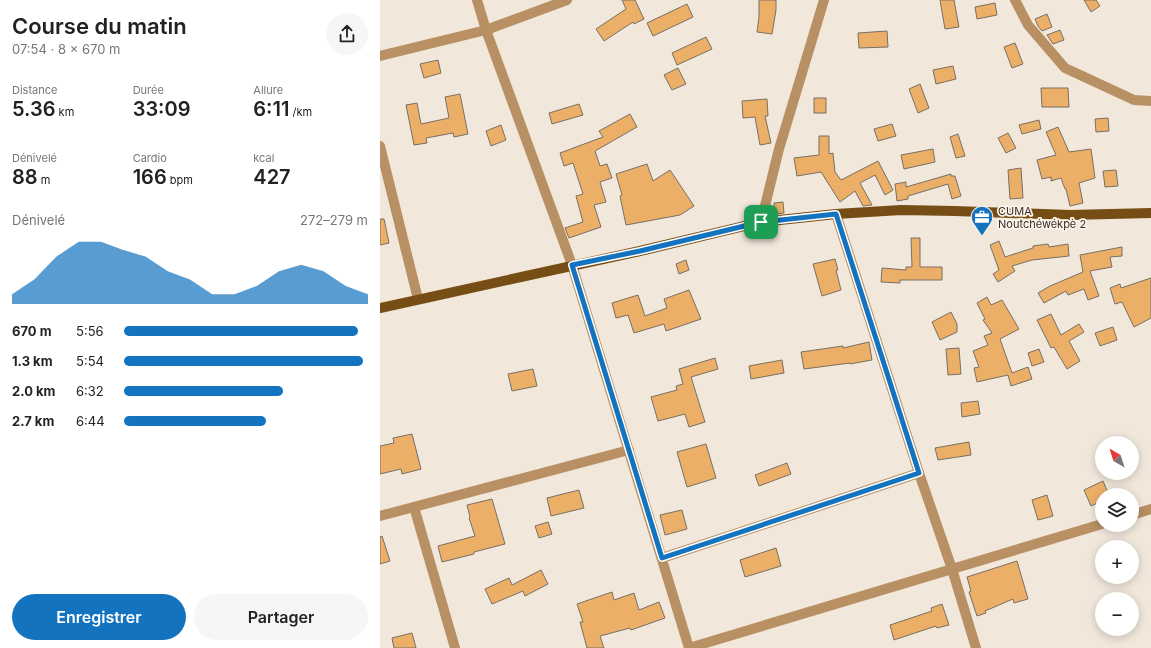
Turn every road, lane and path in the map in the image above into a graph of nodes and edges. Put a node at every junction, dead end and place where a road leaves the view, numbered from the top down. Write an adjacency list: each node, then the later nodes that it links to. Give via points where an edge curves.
1 (477, 0): 5 (street)
2 (567, 0): 5 (street)
3 (824, 0): 11 (street, via 779,148)
4 (1015, 0): 7 (street, via 1028,25 1065,68 1134,100)
5 (486, 30): 6 (street); 12 (street)
6 (380, 56)
7 (1151, 102)
8 (380, 146): 13 (street)
9 (1151, 213): 10 (main road, via 1070,215 902,210)
10 (836, 214): 11 (main road); 16 (street)
11 (761, 222): 12 (main road)
12 (572, 265): 13 (main road); 15 (street)
13 (418, 299): 14 (main road)
14 (380, 308)
15 (629, 450): 17 (street); 22 (street)
16 (919, 473): 22 (street); 23 (street)
17 (414, 508): 20 (street); 24 (street)
18 (1151, 509): 19 (street)
19 (1139, 513)
20 (380, 516)
21 (1095, 526): 23 (street)
22 (662, 558): 25 (street)
23 (952, 569): 25 (street); 26 (street)
24 (455, 648)
25 (689, 648)
26 (976, 648)

